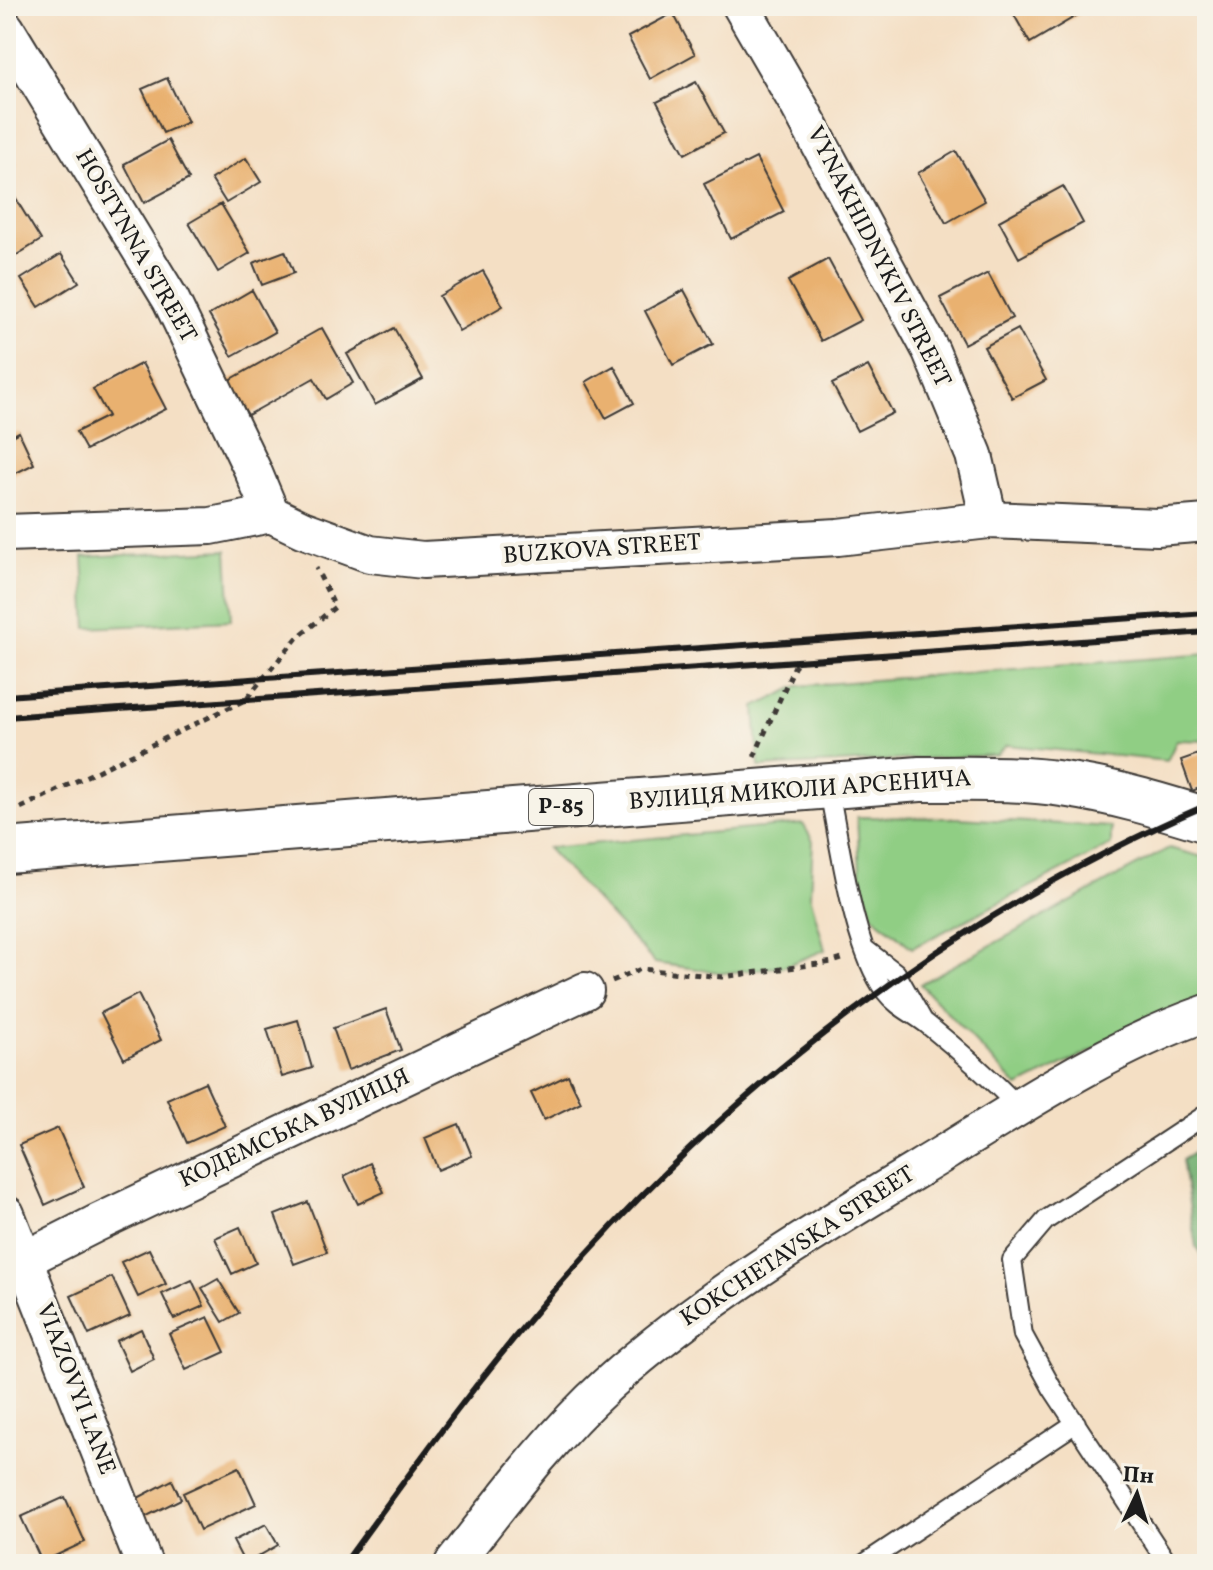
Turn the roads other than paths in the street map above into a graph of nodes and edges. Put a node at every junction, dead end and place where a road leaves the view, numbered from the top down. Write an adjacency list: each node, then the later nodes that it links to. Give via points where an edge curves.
1 (741, 6): 3 (street, VYNAKHIDNYKIV STREET, via 931,351 974,455)
2 (6, 29): 4 (street, HOSTYNNA STREET, via 171,300 253,471)
3 (989, 520): 4 (street, BUZKOVA STREET, via 838,537 423,560 370,554); 5 (street, BUZKOVA STREET, via 1157,527)
4 (286, 522): 6 (street)
5 (1207, 523)
6 (6, 533)
7 (828, 786): 8 (main road, ВУЛИЦЯ МИКОЛИ АРСЕНИЧА / Р-85, via 920,779 1065,784); 9 (main road, ВУЛИЦЯ МИКОЛИ АРСЕНИЧА / Р-85); 12 (lane, via 853,908 885,992 974,1063)
8 (1207, 820)
9 (6, 851)
10 (585, 991): 15 (street, КОДЕМСЬКА ВУЛИЦЯ)
11 (1207, 1013): 12 (street, KOKCHETAVSKA STREET, via 1120,1048)
12 (1019, 1107): 18 (street, KOKCHETAVSKA STREET, via 690,1315 606,1386 530,1466)
13 (1207, 1114): 16 (lane, via 1046,1220 1012,1260 1023,1335)
14 (6, 1214): 15 (street, VIAZOVYI LANE)
15 (15, 1264): 17 (street, VIAZOVYI LANE)
16 (1076, 1423): 19 (lane); 20 (lane)
17 (144, 1564)
18 (453, 1564)
19 (864, 1564)
20 (1168, 1564)

